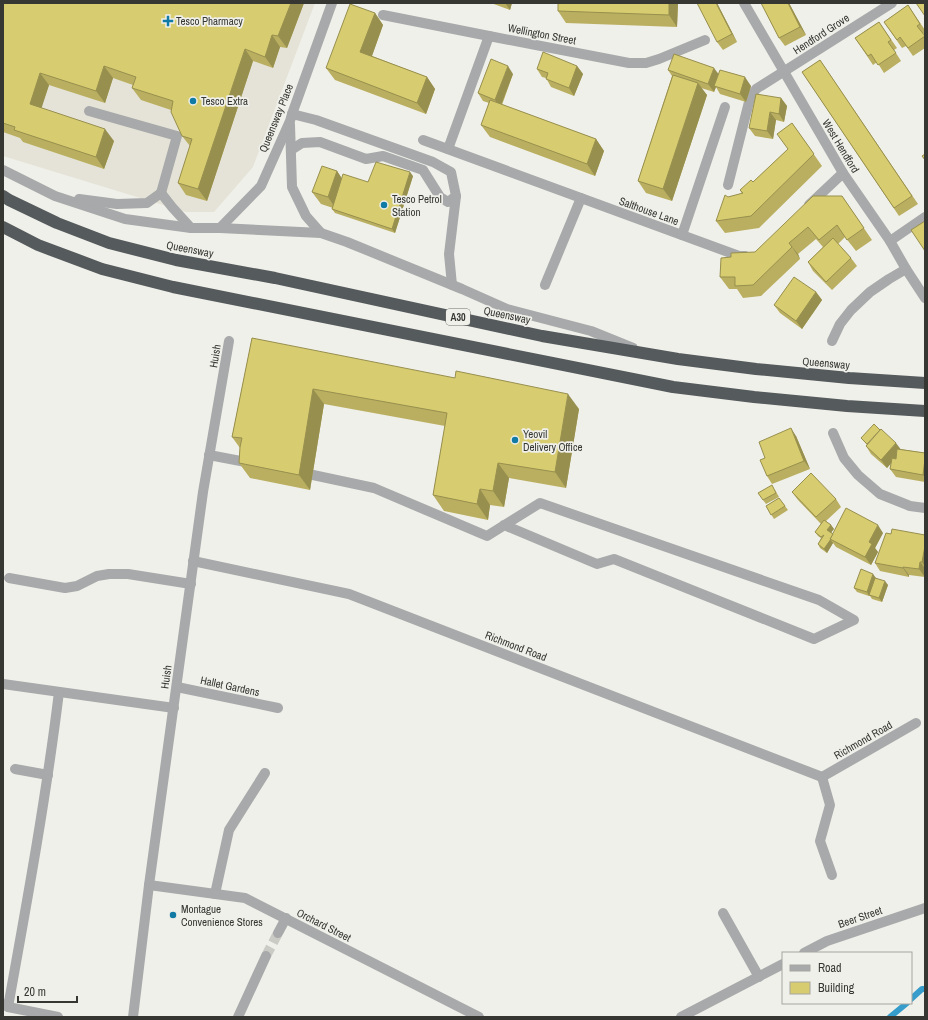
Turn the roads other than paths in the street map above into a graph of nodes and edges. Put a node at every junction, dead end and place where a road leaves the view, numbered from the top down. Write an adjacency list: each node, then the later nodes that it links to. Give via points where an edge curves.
1 (332, 3): 10 (street, Queensway Place)
2 (744, 3): 7 (street, West Hendford)
3 (892, 3): 7 (street, Hendford Grove)
4 (383, 15): 5 (street, Wellington Street)
5 (490, 36): 6 (street, Wellington Street, via 629,63 659,60); 12 (street)
6 (705, 40)
7 (783, 72): 15 (street, West Hendford); 16 (street, Hendford Grove, via 756,89 750,98)
8 (725, 108): 28 (street)
9 (90, 111): 17 (street, via 177,136)
10 (291, 117): 13 (street); 20 (street, via 316,120 433,162 451,172); 26 (street, Queensway Place, via 260,186)
11 (423, 140): 12 (street, Salthouse Lane)
12 (448, 149): 21 (street, Salthouse Lane)
13 (291, 150): 20 (street, via 302,143 320,142 366,159 383,156 423,170 440,197 448,202); 27 (street, via 292,187 306,216)
14 (3, 170): 19 (street)
15 (843, 173): 22 (street); 29 (street, West Hendford)
16 (728, 185)
17 (161, 193): 19 (street, via 146,203 117,204); 25 (street)
18 (3, 196): 37 (highway, Queensway / A30, via 90,236 168,258 275,278 542,336)
19 (55, 196): 25 (street, via 125,220)
20 (456, 196): 32 (street, via 449,254)
21 (581, 198): 28 (street, Salthouse Lane); 33 (street)
22 (804, 210)
23 (925, 217): 29 (street)
24 (3, 227): 39 (highway, A30, via 38,245 102,269 173,287 673,387 846,406)
25 (191, 228): 26 (street)
26 (220, 228): 27 (street)
27 (321, 233): 32 (street)
28 (682, 235): 30 (street, Salthouse Lane, via 739,256)
29 (890, 241): 31 (street, West Hendford)
30 (753, 257)
31 (906, 269): 34 (street, West Hendford); 36 (street, via 870,292 851,310 840,324)
32 (452, 285): 37 (street, via 507,309 591,331)
33 (545, 286)
34 (925, 298)
35 (229, 341): 41 (street, Huish)
36 (832, 341)
37 (644, 353): 38 (highway, Queensway / A30, via 756,369)
38 (925, 383)
39 (925, 411)
40 (833, 433): 44 (street, via 844,458 858,475 880,494 910,506)
41 (209, 455): 42 (street); 46 (street, Huish)
42 (251, 463)
43 (313, 475): 45 (street, via 374,488 487,536)
44 (925, 508)
45 (504, 525): 45 (street, via 540,503 819,600 854,620 814,639 614,559 597,564)
46 (193, 562): 48 (street, Huish); 58 (street, Richmond Road, via 349,594)
47 (8, 578): 48 (street, via 65,588 109,574 128,574)
48 (190, 584): 50 (street, Huish)
49 (3, 684): 51 (street)
50 (177, 687): 52 (street, Huish); 53 (street, Hallet Gardens)
51 (59, 692): 52 (street); 57 (street)
52 (174, 708): 60 (street, Huish)
53 (278, 708)
54 (916, 723): 58 (street, Richmond Road)
55 (15, 769): 57 (street)
56 (265, 773): 61 (street, via 228,830)
57 (48, 775): 70 (street)
58 (822, 777): 59 (street, via 830,805 820,841)
59 (832, 875)
60 (150, 885): 61 (street, Orchard Street); 72 (street, Huish)
61 (215, 894): 64 (street, Orchard Street, via 245,898)
62 (925, 908): 66 (street, Beer Street, via 827,941)
63 (722, 913): 69 (street)
64 (286, 918): 65 (street); 74 (street, Orchard Street)
65 (278, 933)
66 (806, 952)
67 (266, 956): 73 (street)
68 (782, 965): 69 (street)
69 (759, 977): 75 (street)
70 (5, 1006): 71 (street)
71 (58, 1017)
72 (133, 1017)
73 (238, 1017)
74 (479, 1017)
75 (681, 1017)

